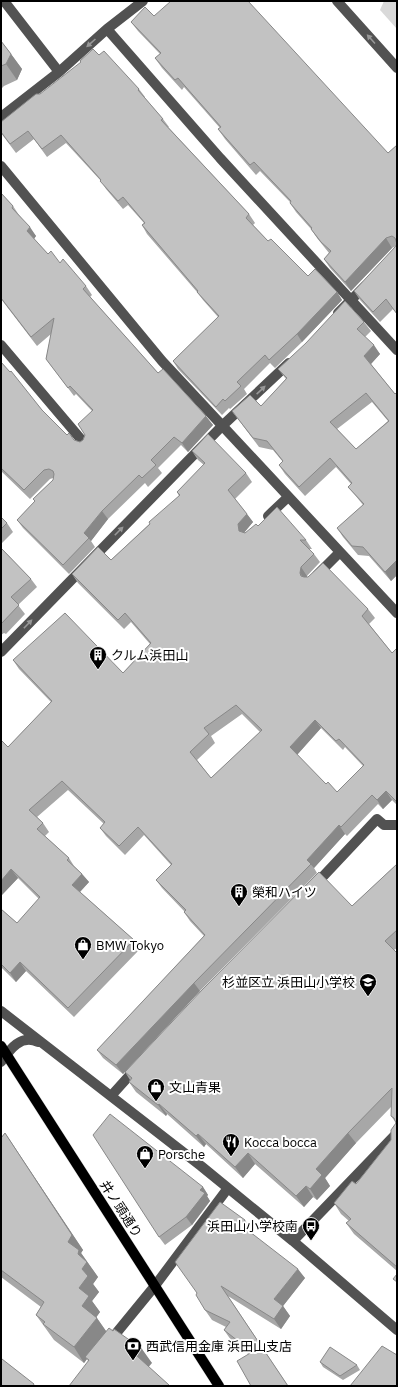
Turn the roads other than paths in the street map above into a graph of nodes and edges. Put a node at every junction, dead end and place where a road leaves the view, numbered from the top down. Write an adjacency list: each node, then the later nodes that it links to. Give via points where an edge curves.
1 (4, 1): 6 (street)
2 (143, 1): 4 (street)
3 (337, 1): 5 (street, one-way to 3)
4 (107, 29): 6 (street, one-way to 6); 10 (street, via 220,158)
5 (397, 68)
6 (59, 72): 7 (street)
7 (1, 117)
8 (1, 166): 15 (street, via 162,361)
9 (371, 279): 10 (street)
10 (351, 300): 11 (street); 13 (street)
11 (334, 318)
12 (1, 345): 16 (street)
13 (397, 350)
14 (295, 357): 15 (street, one-way to 14)
15 (222, 426): 17 (street); 22 (street, one-way to 15)
16 (85, 444)
17 (288, 497): 18 (street); 19 (street)
18 (261, 524)
19 (340, 552): 20 (street); 21 (street)
20 (312, 580)
21 (397, 613)
22 (1, 652)
23 (397, 825): 24 (street, via 384,825 377,819)
24 (304, 896)
25 (1, 1011): 26 (street)
26 (47, 1047): 27 (street, via 25,1039); 29 (street)
27 (3, 1054): 33 (main road, 井ノ頭通り)
28 (145, 1059): 29 (street)
29 (111, 1096): 31 (street)
30 (397, 1132): 32 (street)
31 (228, 1188): 32 (street); 33 (street)
32 (293, 1241): 34 (street)
33 (154, 1287): 35 (street); 36 (main road, 井ノ頭通り)
34 (397, 1330)
35 (103, 1351)
36 (220, 1386)

